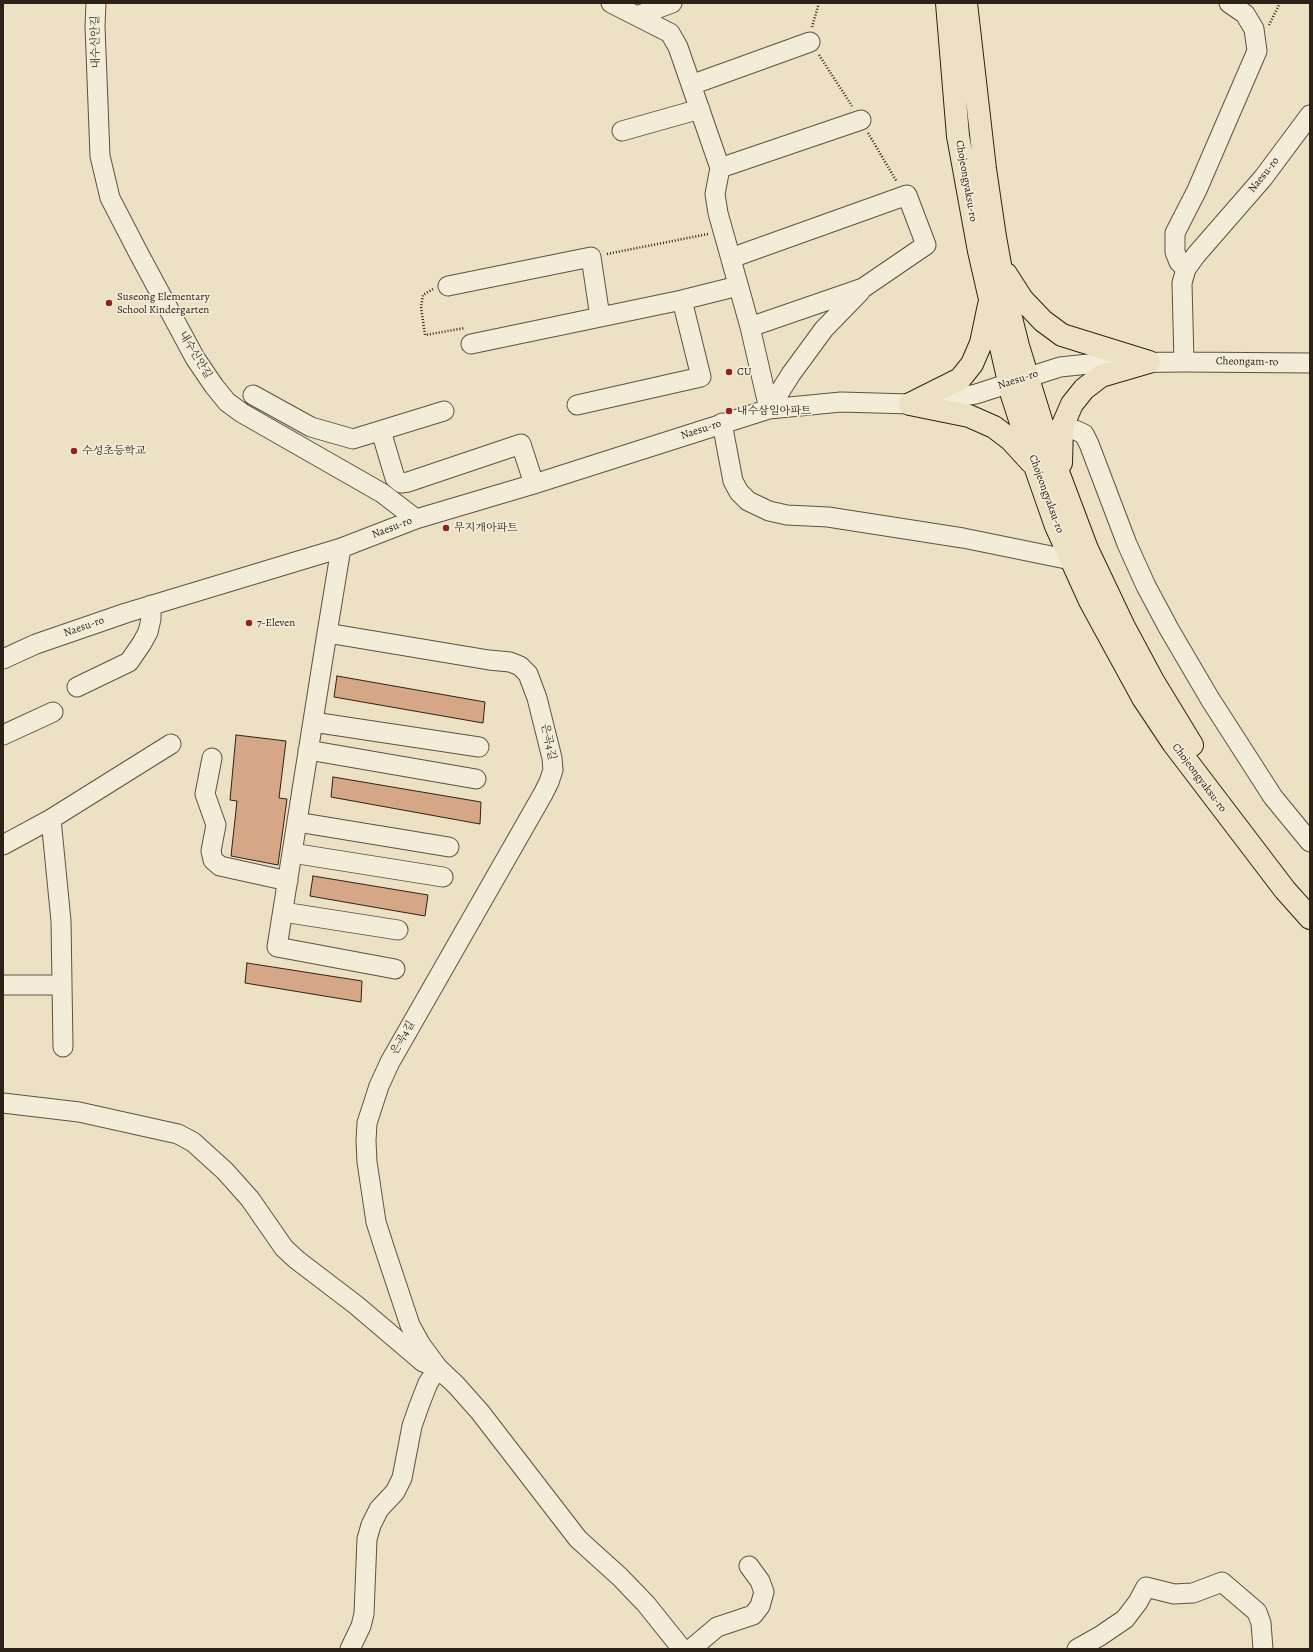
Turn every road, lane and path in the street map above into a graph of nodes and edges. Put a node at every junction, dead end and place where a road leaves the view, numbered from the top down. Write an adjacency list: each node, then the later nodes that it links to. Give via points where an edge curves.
1 (96, 3): 45 (street, 내수신안길, via 100,156 110,198 195,358 227,402 382,493)
2 (611, 3): 8 (street)
3 (672, 3): 8 (street)
4 (819, 3): 9 (path)
5 (947, 3): 25 (main road, Chojeongyaksu-ro, via 958,136)
6 (966, 3): 20 (main road, Chojeongyaksu-ro, via 985,169)
7 (1229, 3): 21 (street, via 1245,14 1254,29 1257,51 1197,190 1175,233 1174,252)
8 (637, 16): 10 (street, via 670,33 678,47)
9 (810, 42): 10 (street); 13 (path)
10 (691, 85): 11 (street)
11 (700, 109): 14 (street); 15 (street)
12 (1310, 115): 21 (street, Naesu-ro, via 1263,178)
13 (861, 120): 15 (street); 16 (path)
14 (622, 132)
15 (720, 168): 17 (street, via 715,194)
16 (907, 195): 19 (street); 24 (street, via 926,245)
17 (723, 231): 18 (path); 19 (street)
18 (591, 257): 22 (street); 27 (street)
19 (731, 258): 23 (street)
20 (1000, 266): 30 (main road, via 1022,299 1043,321 1062,335); 33 (main road, Chojeongyaksu-ro)
21 (1186, 269): 31 (street, Naesu-ro, via 1182,283)
22 (448, 286): 29 (path, via 432,289 423,295 421,307 425,335 469,327)
23 (738, 286): 26 (street); 28 (street)
24 (863, 288): 28 (street); 37 (street, via 824,329)
25 (990, 298): 33 (main road, Chojeongyaksu-ro); 35 (main road, via 981,343 972,364 960,379)
26 (682, 300): 27 (street); 36 (street, via 701,378)
27 (600, 317): 29 (street)
28 (750, 327): 37 (street)
29 (471, 344)
30 (1149, 362): 31 (street, Naesu-ro); 33 (street, Naesu-ro, via 1060,367); 40 (main road, via 1102,376 1084,389 1072,404)
31 (1184, 362): 32 (street, Cheongam-ro)
32 (1310, 363)
33 (1019, 379): 35 (street, Naesu-ro, via 976,394); 42 (main road, Chojeongyaksu-ro); 43 (main road, Chojeongyaksu-ro)
34 (253, 395): 41 (street, via 312,427 353,439)
35 (910, 404): 37 (street, Naesu-ro, via 841,402); 42 (main road, via 969,416 995,428 1011,440)
36 (577, 405)
37 (769, 409): 39 (street, Naesu-ro)
38 (444, 411): 41 (street)
39 (722, 423): 44 (street, Naesu-ro); 47 (street, via 733,481 748,501 769,511 793,516 828,516 963,538)
40 (1062, 427): 43 (main road); 62 (street, via 1084,434 1127,544 1169,629 1210,699 1273,796)
41 (381, 431): 44 (street, via 395,478 401,483 521,444)
42 (1035, 466): 47 (main road, Chojeongyaksu-ro)
43 (1060, 478): 68 (main road, Chojeongyaksu-ro, via 1087,549 1152,681 1195,750 1244,820)
44 (534, 484): 45 (street, Naesu-ro)
45 (416, 519): 46 (street, Naesu-ro)
46 (341, 548): 48 (street, Naesu-ro); 49 (street)
47 (1071, 560): 70 (main road, Chojeongyaksu-ro, via 1142,698 1275,878)
48 (151, 605): 50 (street, Naesu-ro, via 36,644); 51 (street, via 148,632 129,662)
49 (327, 633): 53 (street); 77 (street, 은곡4길, via 510,662 520,666 528,674 533,686 552,758 553,770 543,794 390,1062 367,1123 367,1162 376,1222 410,1325)
50 (3, 659)
51 (77, 687)
52 (53, 712): 54 (street)
53 (313, 722): 56 (street); 57 (street)
54 (5, 729)
55 (171, 744): 60 (street)
56 (479, 747)
57 (308, 750): 59 (street); 61 (street)
58 (212, 758): 67 (street, via 205,794 216,825 211,851 213,860 220,866)
59 (476, 779)
60 (51, 818): 63 (street); 74 (street, via 61,921)
61 (297, 822): 64 (street); 65 (street)
62 (1310, 842)
63 (3, 845)
64 (449, 847)
65 (292, 853): 66 (street); 67 (street)
66 (444, 877)
67 (288, 880): 69 (street)
68 (1310, 899)
69 (283, 912): 71 (street); 72 (street, via 277,947)
70 (1310, 918)
71 (398, 930)
72 (395, 969)
73 (3, 985): 74 (street)
74 (61, 985): 75 (street)
75 (63, 1048)
76 (3, 1103): 77 (street, via 79,1112 178,1134 193,1142 225,1171 250,1199 284,1248 297,1260 356,1305 423,1362)
77 (438, 1368): 79 (street, via 428,1383 412,1426 402,1478 396,1492 379,1509 371,1525 367,1539 364,1614); 80 (street, via 480,1412 578,1539 646,1604)
78 (749, 1566): 81 (street, via 760,1581 764,1592 760,1606 753,1614 717,1627)
79 (350, 1649)
80 (682, 1649)
81 (691, 1649)
82 (1077, 1649): 83 (street, via 1125,1619 1146,1587 1174,1594 1193,1593 1222,1582 1257,1612 1261,1623)
83 (1263, 1649)

